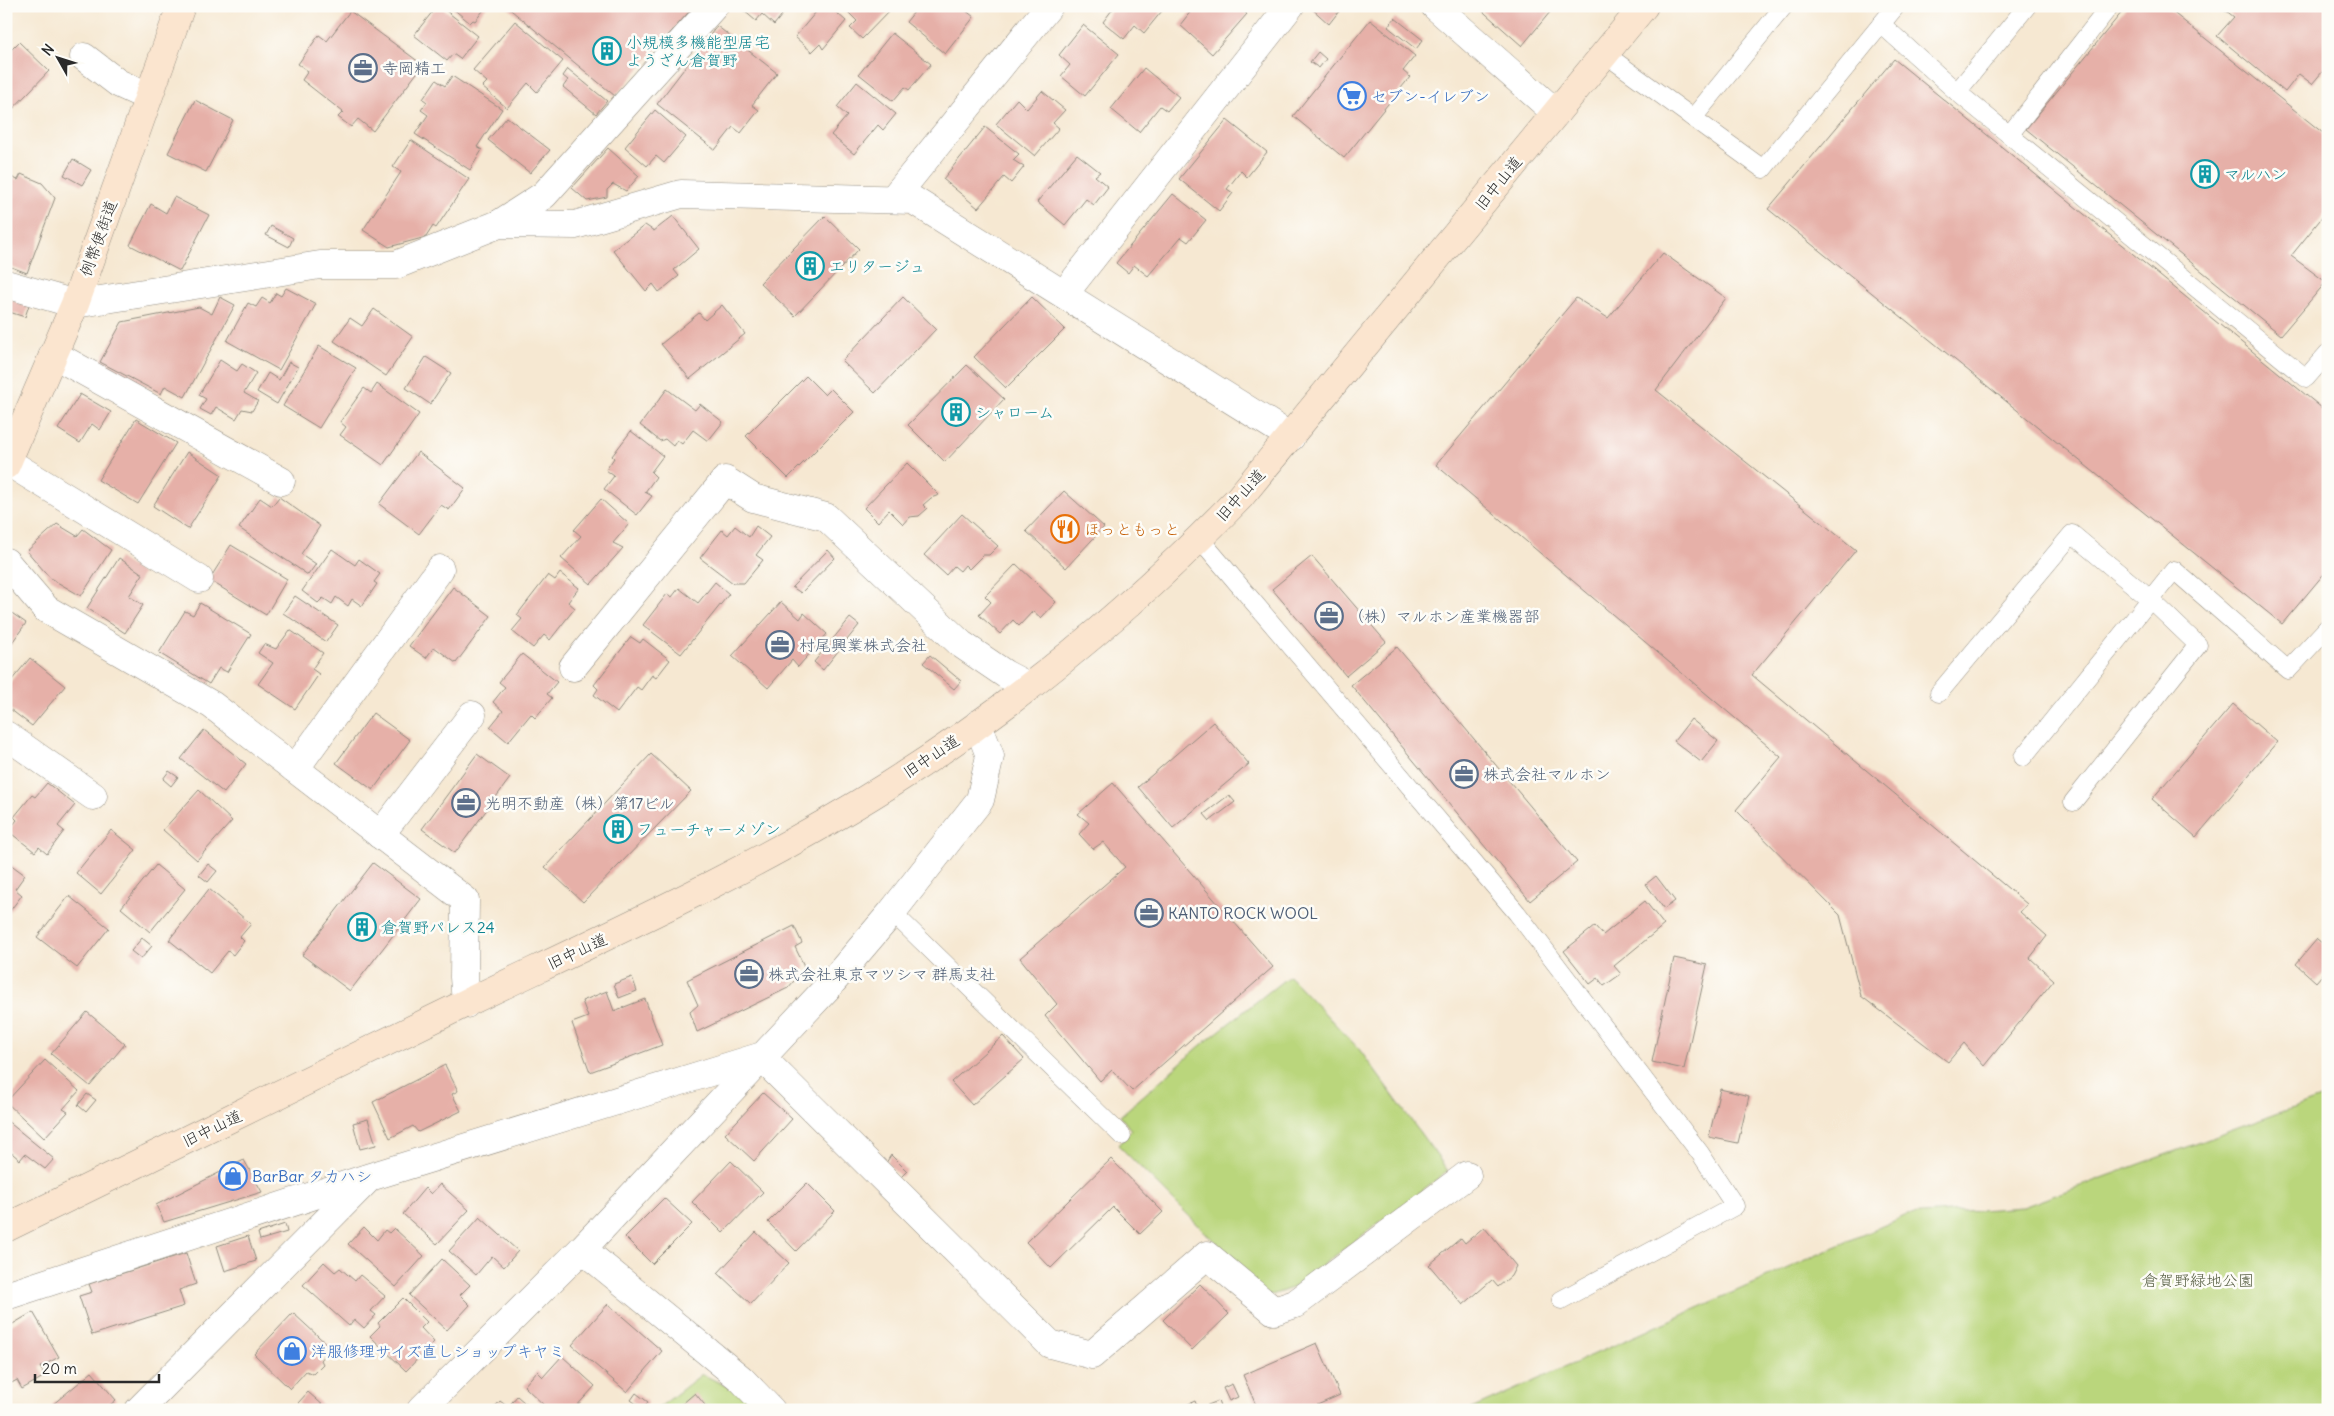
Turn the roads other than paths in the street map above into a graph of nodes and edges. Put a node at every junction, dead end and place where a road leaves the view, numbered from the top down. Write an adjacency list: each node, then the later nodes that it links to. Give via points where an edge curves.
1 (181, 6): 15 (main road, 例幣使街道)
2 (714, 6): 20 (street, via 544,195)
3 (1049, 6): 19 (street)
4 (1290, 6): 22 (street)
5 (1435, 6): 16 (street)
6 (1644, 6): 12 (main road, 旧中山道)
7 (1784, 6): 17 (lane)
8 (1896, 6): 11 (lane)
9 (2027, 6): 14 (lane)
10 (2110, 6): 18 (lane)
11 (1881, 24): 14 (lane); 17 (lane, via 1764,169)
12 (1605, 54): 16 (main road, 旧中山道); 17 (lane)
13 (84, 57): 15 (street, via 118,83)
14 (1957, 92): 18 (lane)
15 (148, 97): 23 (main road, 例幣使街道)
16 (1556, 113): 26 (main road, 旧中山道)
17 (1693, 118)
18 (2010, 134): 24 (lane, via 2306,378)
19 (893, 199): 20 (street, via 681,194 575,225); 22 (street, via 913,200)
20 (499, 224): 23 (street, via 396,265 320,265)
21 (6, 284): 23 (street)
22 (1064, 294): 26 (street)
23 (75, 304): 25 (main road, 例幣使街道)
24 (2328, 353)
25 (53, 354): 27 (main road, 例幣使街道); 28 (street)
26 (1291, 437): 29 (main road, 旧中山道)
27 (7, 464): 32 (street)
28 (281, 482)
29 (1200, 539): 36 (main road, 旧中山道, via 1098,630); 55 (lane, via 1516,912 1700,1153 1734,1206)
30 (6, 562): 42 (street, via 46,609 212,705)
31 (440, 569): 42 (street)
32 (199, 579)
33 (2150, 599): 34 (lane, via 2174,570 2288,670); 37 (lane, via 2072,534); 41 (lane); 44 (lane, via 2198,645)
34 (2328, 627)
35 (573, 667): 36 (street, via 725,480 753,498 826,517 961,644)
36 (1028, 686): 39 (main road, 旧中山道)
37 (1939, 693)
38 (472, 715): 45 (street)
39 (978, 724): 46 (street, via 990,756 980,800); 47 (main road, 旧中山道, via 888,785 790,842 634,924)
40 (6, 734): 43 (street)
41 (2023, 757)
42 (295, 769): 45 (street)
43 (93, 796)
44 (2073, 802)
45 (380, 835): 47 (street, via 465,900)
46 (892, 912): 48 (street, via 827,988); 49 (lane)
47 (466, 1004): 52 (main road, 旧中山道)
48 (761, 1057): 50 (street, via 1050,1344 1092,1355 1207,1255 1274,1311 1295,1304); 51 (street); 53 (street)
49 (1122, 1136)
50 (1467, 1175)
51 (370, 1177): 54 (street); 56 (street)
52 (10, 1221)
53 (582, 1249): 57 (street); 58 (street, via 741,1379)
54 (6, 1296)
55 (1560, 1300)
56 (139, 1410)
57 (421, 1410)
58 (771, 1410)

